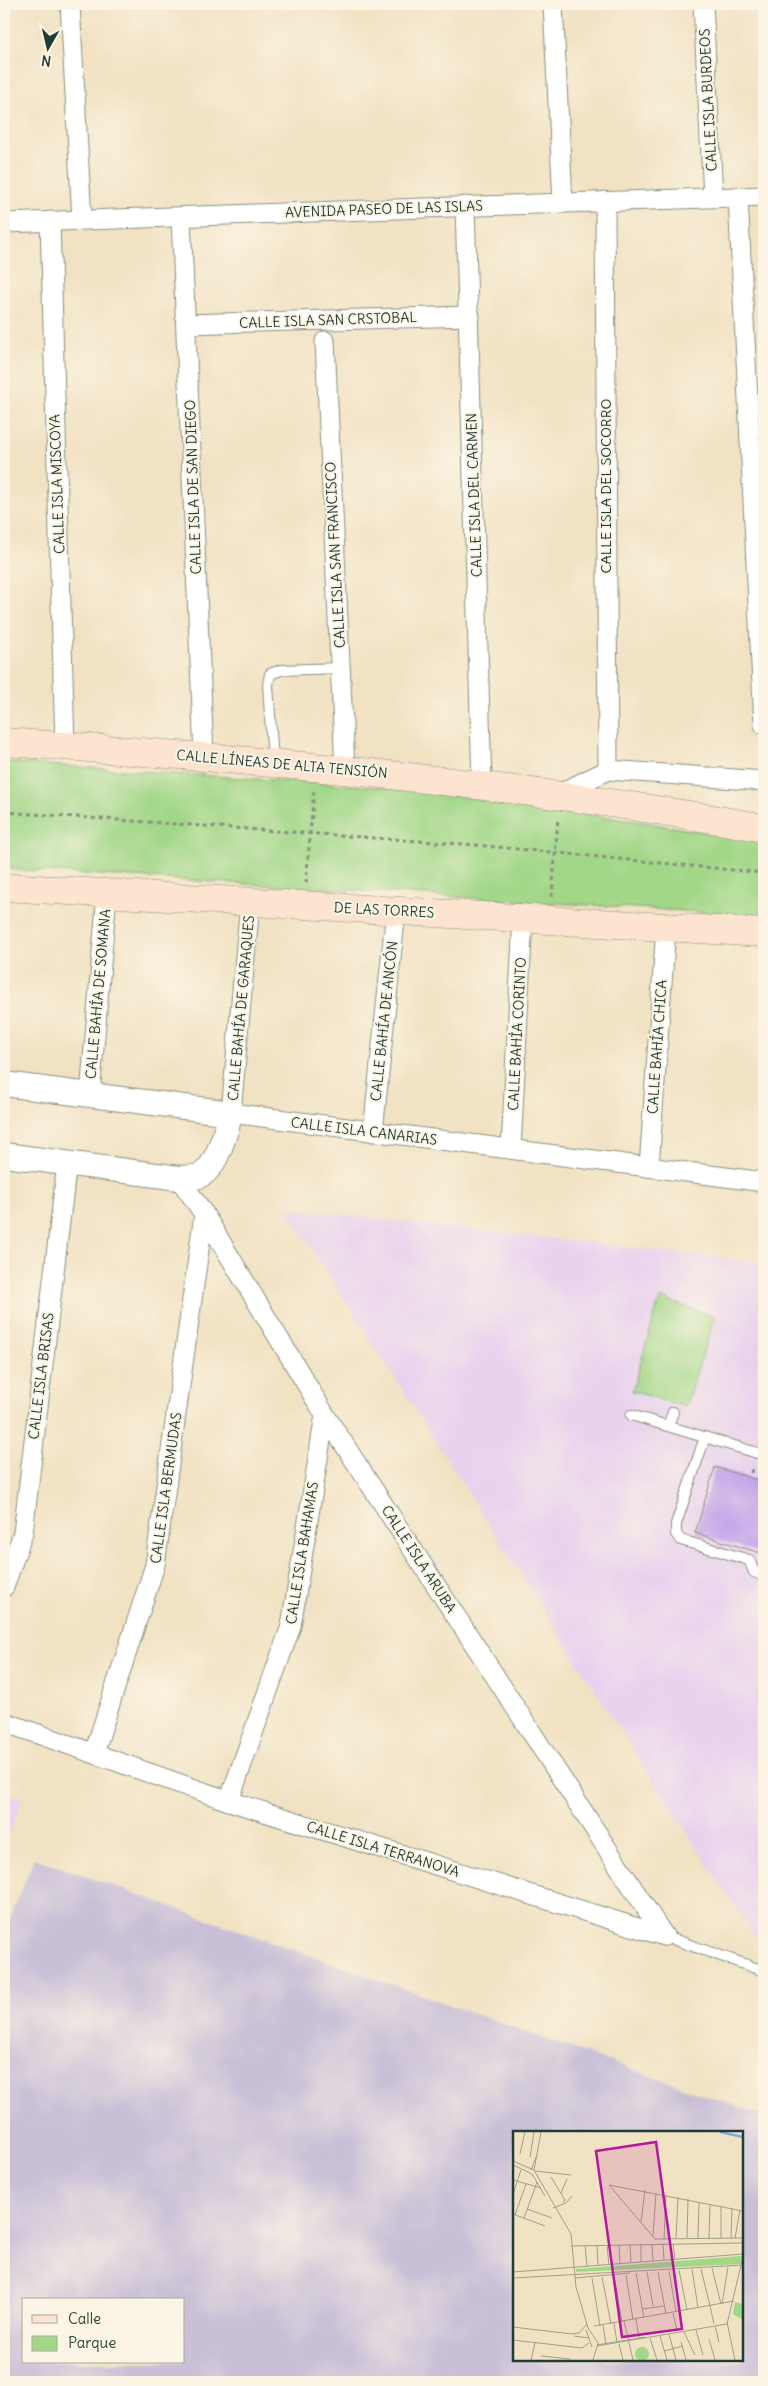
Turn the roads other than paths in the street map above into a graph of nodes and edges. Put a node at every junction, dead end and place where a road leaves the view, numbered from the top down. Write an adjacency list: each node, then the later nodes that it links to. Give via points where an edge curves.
1 (70, 4): 11 (street)
2 (553, 4): 8 (street)
3 (703, 4): 5 (street, CALLE ISLA BURDEOS)
4 (764, 196): 6 (street, AVENIDA PASEO DE LAS ISLAS)
5 (712, 197): 6 (street, AVENIDA PASEO DE LAS ISLAS); 7 (street, AVENIDA PASEO DE LAS ISLAS)
6 (738, 197): 18 (street)
7 (605, 201): 8 (street, AVENIDA PASEO DE LAS ISLAS); 24 (street, CALLE ISLA DEL SOCORRO)
8 (563, 202): 9 (street, AVENIDA PASEO DE LAS ISLAS)
9 (465, 206): 10 (street, AVENIDA PASEO DE LAS ISLAS); 14 (street, CALLE ISLA DEL CARMEN)
10 (181, 216): 11 (street, AVENIDA PASEO DE LAS ISLAS); 15 (street, CALLE ISLA DE SAN DIEGO)
11 (82, 220): 12 (street, AVENIDA PASEO DE LAS ISLAS)
12 (50, 221): 13 (street, AVENIDA PASEO DE LAS ISLAS); 20 (street, CALLE ISLA MISCOYA)
13 (4, 223)
14 (470, 316): 15 (street, CALLE ISLA SAN CRSTOBAL); 26 (street, CALLE ISLA DEL CARMEN)
15 (186, 324): 21 (street, CALLE ISLA DE SAN DIEGO)
16 (325, 341): 17 (street, CALLE ISLA SAN FRANCISCO)
17 (340, 668): 22 (lane, via 282,670 270,674); 23 (street, CALLE ISLA SAN FRANCISCO)
18 (764, 725)
19 (4, 742): 20 (main road, CALLE LÍNEAS DE ALTA TENSIÓN)
20 (64, 746): 21 (main road, CALLE LÍNEAS DE ALTA TENSIÓN)
21 (204, 757): 22 (main road, CALLE LÍNEAS DE ALTA TENSIÓN)
22 (273, 763): 23 (main road, CALLE LÍNEAS DE ALTA TENSIÓN)
23 (345, 769): 26 (main road, CALLE LÍNEAS DE ALTA TENSIÓN)
24 (608, 770): 25 (street); 27 (street)
25 (764, 780)
26 (482, 784): 27 (main road, CALLE LÍNEAS DE ALTA TENSIÓN)
27 (560, 794): 28 (main road, CALLE LÍNEAS DE ALTA TENSIÓN)
28 (764, 828)
29 (4, 887): 30 (main road, DE LAS TORRES)
30 (107, 893): 31 (main road, DE LAS TORRES); 37 (street, CALLE BAHÍA DE SOMANA)
31 (250, 902): 32 (main road, DE LAS TORRES); 38 (street, CALLE BAHÍA DE GARAQUES)
32 (396, 910): 33 (main road, DE LAS TORRES); 39 (street, CALLE BAHÍA DE ANCÓN)
33 (523, 918): 34 (main road, DE LAS TORRES); 40 (street, CALLE BAHÍA CORINTO)
34 (666, 927): 35 (main road, DE LAS TORRES); 43 (street, CALLE BAHÍA CHICA)
35 (764, 933)
36 (4, 1084): 37 (street)
37 (90, 1095): 38 (street)
38 (231, 1113): 39 (street, CALLE ISLA CANARIAS); 44 (street, via 216,1159 207,1171 199,1176)
39 (373, 1132): 40 (street, CALLE ISLA CANARIAS)
40 (512, 1150): 43 (street, CALLE ISLA CANARIAS)
41 (4, 1155): 42 (street)
42 (67, 1163): 44 (street); 54 (street, CALLE ISLA BRISAS, via 23,1533)
43 (649, 1167): 45 (street, CALLE ISLA CANARIAS)
44 (179, 1178): 46 (street, CALLE ISLA ARUBA)
45 (764, 1182)
46 (204, 1214): 48 (street, CALLE ISLA ARUBA); 56 (street, CALLE ISLA BERMUDAS, via 155,1565)
47 (673, 1412): 50 (lane)
48 (325, 1415): 57 (street, CALLE ISLA BAHAMAS, via 291,1626); 58 (street, CALLE ISLA ARUBA)
49 (631, 1415): 50 (lane)
50 (668, 1426): 51 (lane)
51 (705, 1437): 52 (lane); 53 (lane, via 676,1524 676,1534 681,1540 749,1560 754,1572)
52 (764, 1455)
53 (764, 1576)
54 (4, 1587)
55 (4, 1722): 56 (street, CALLE ISLA TERRANOVA)
56 (94, 1754): 57 (street, CALLE ISLA TERRANOVA)
57 (229, 1801): 58 (street, CALLE ISLA TERRANOVA)
58 (664, 1936): 59 (lane, CALLE ISLA TERRANOVA)
59 (764, 1972)

